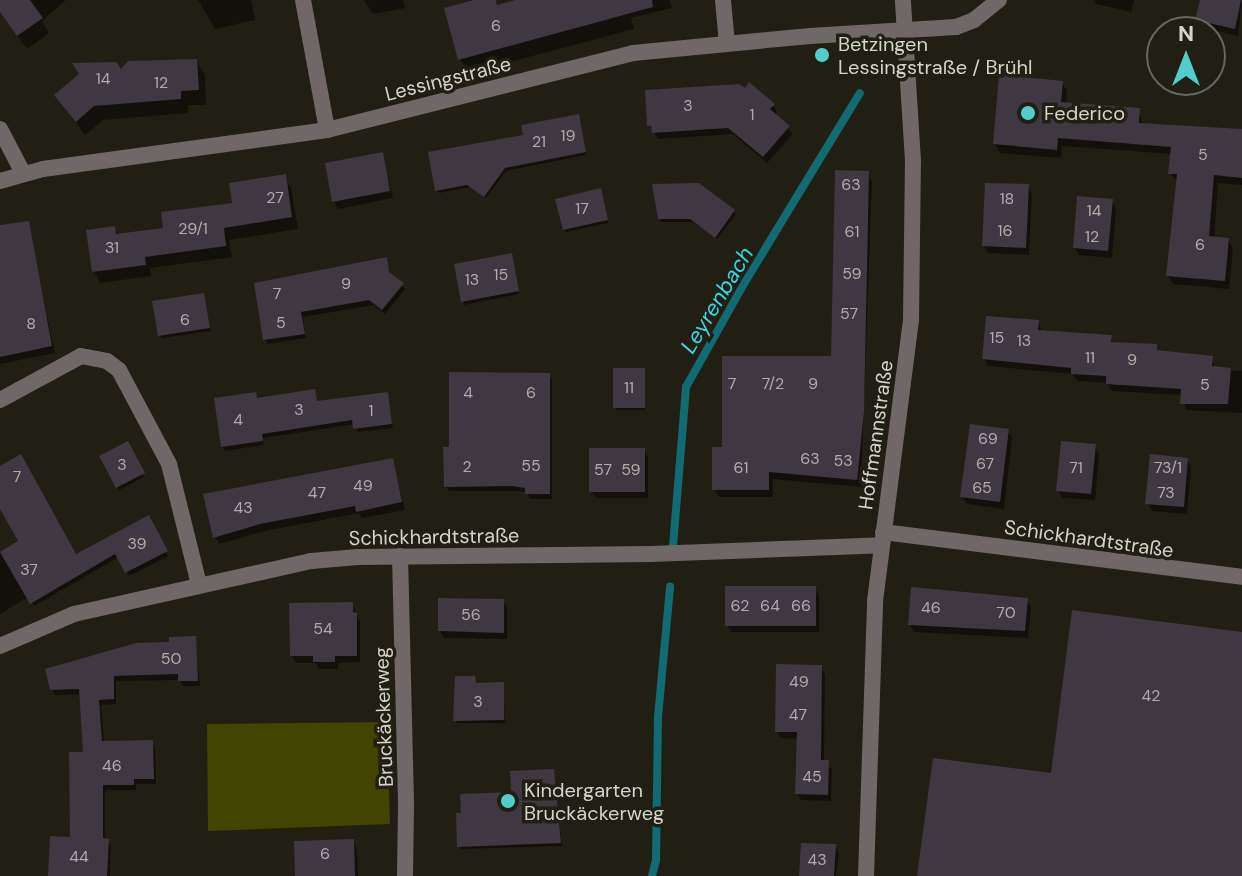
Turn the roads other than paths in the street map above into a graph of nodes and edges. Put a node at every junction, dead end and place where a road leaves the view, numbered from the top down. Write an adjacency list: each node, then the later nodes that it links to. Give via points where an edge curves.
1 (303, 0): 8 (street)
2 (723, 0): 6 (street)
3 (903, 0): 5 (street, Hoffmannstraße)
4 (999, 0): 5 (street, Lessingstraße, via 956,27)
5 (908, 30): 6 (street, Lessingstraße); 12 (street, Hoffmannstraße, via 911,321)
6 (727, 44): 8 (street, Lessingstraße, via 633,53)
7 (0, 129): 9 (street)
8 (327, 130): 9 (street, Lessingstraße)
9 (23, 173): 10 (street, Lessingstraße)
10 (0, 181)
11 (0, 400): 15 (street, via 81,356 107,361 119,370 169,464)
12 (882, 539): 13 (street, Schickhardtstraße, via 651,554); 14 (street, Schickhardtstraße); 18 (street, Hoffmannstraße, via 875,601)
13 (400, 556): 15 (street, Schickhardtstraße, via 311,561); 17 (street, Bruckäckerweg)
14 (1242, 577)
15 (199, 584): 16 (street, Schickhardtstraße, via 74,614)
16 (0, 646)
17 (405, 876)
18 (866, 876)

